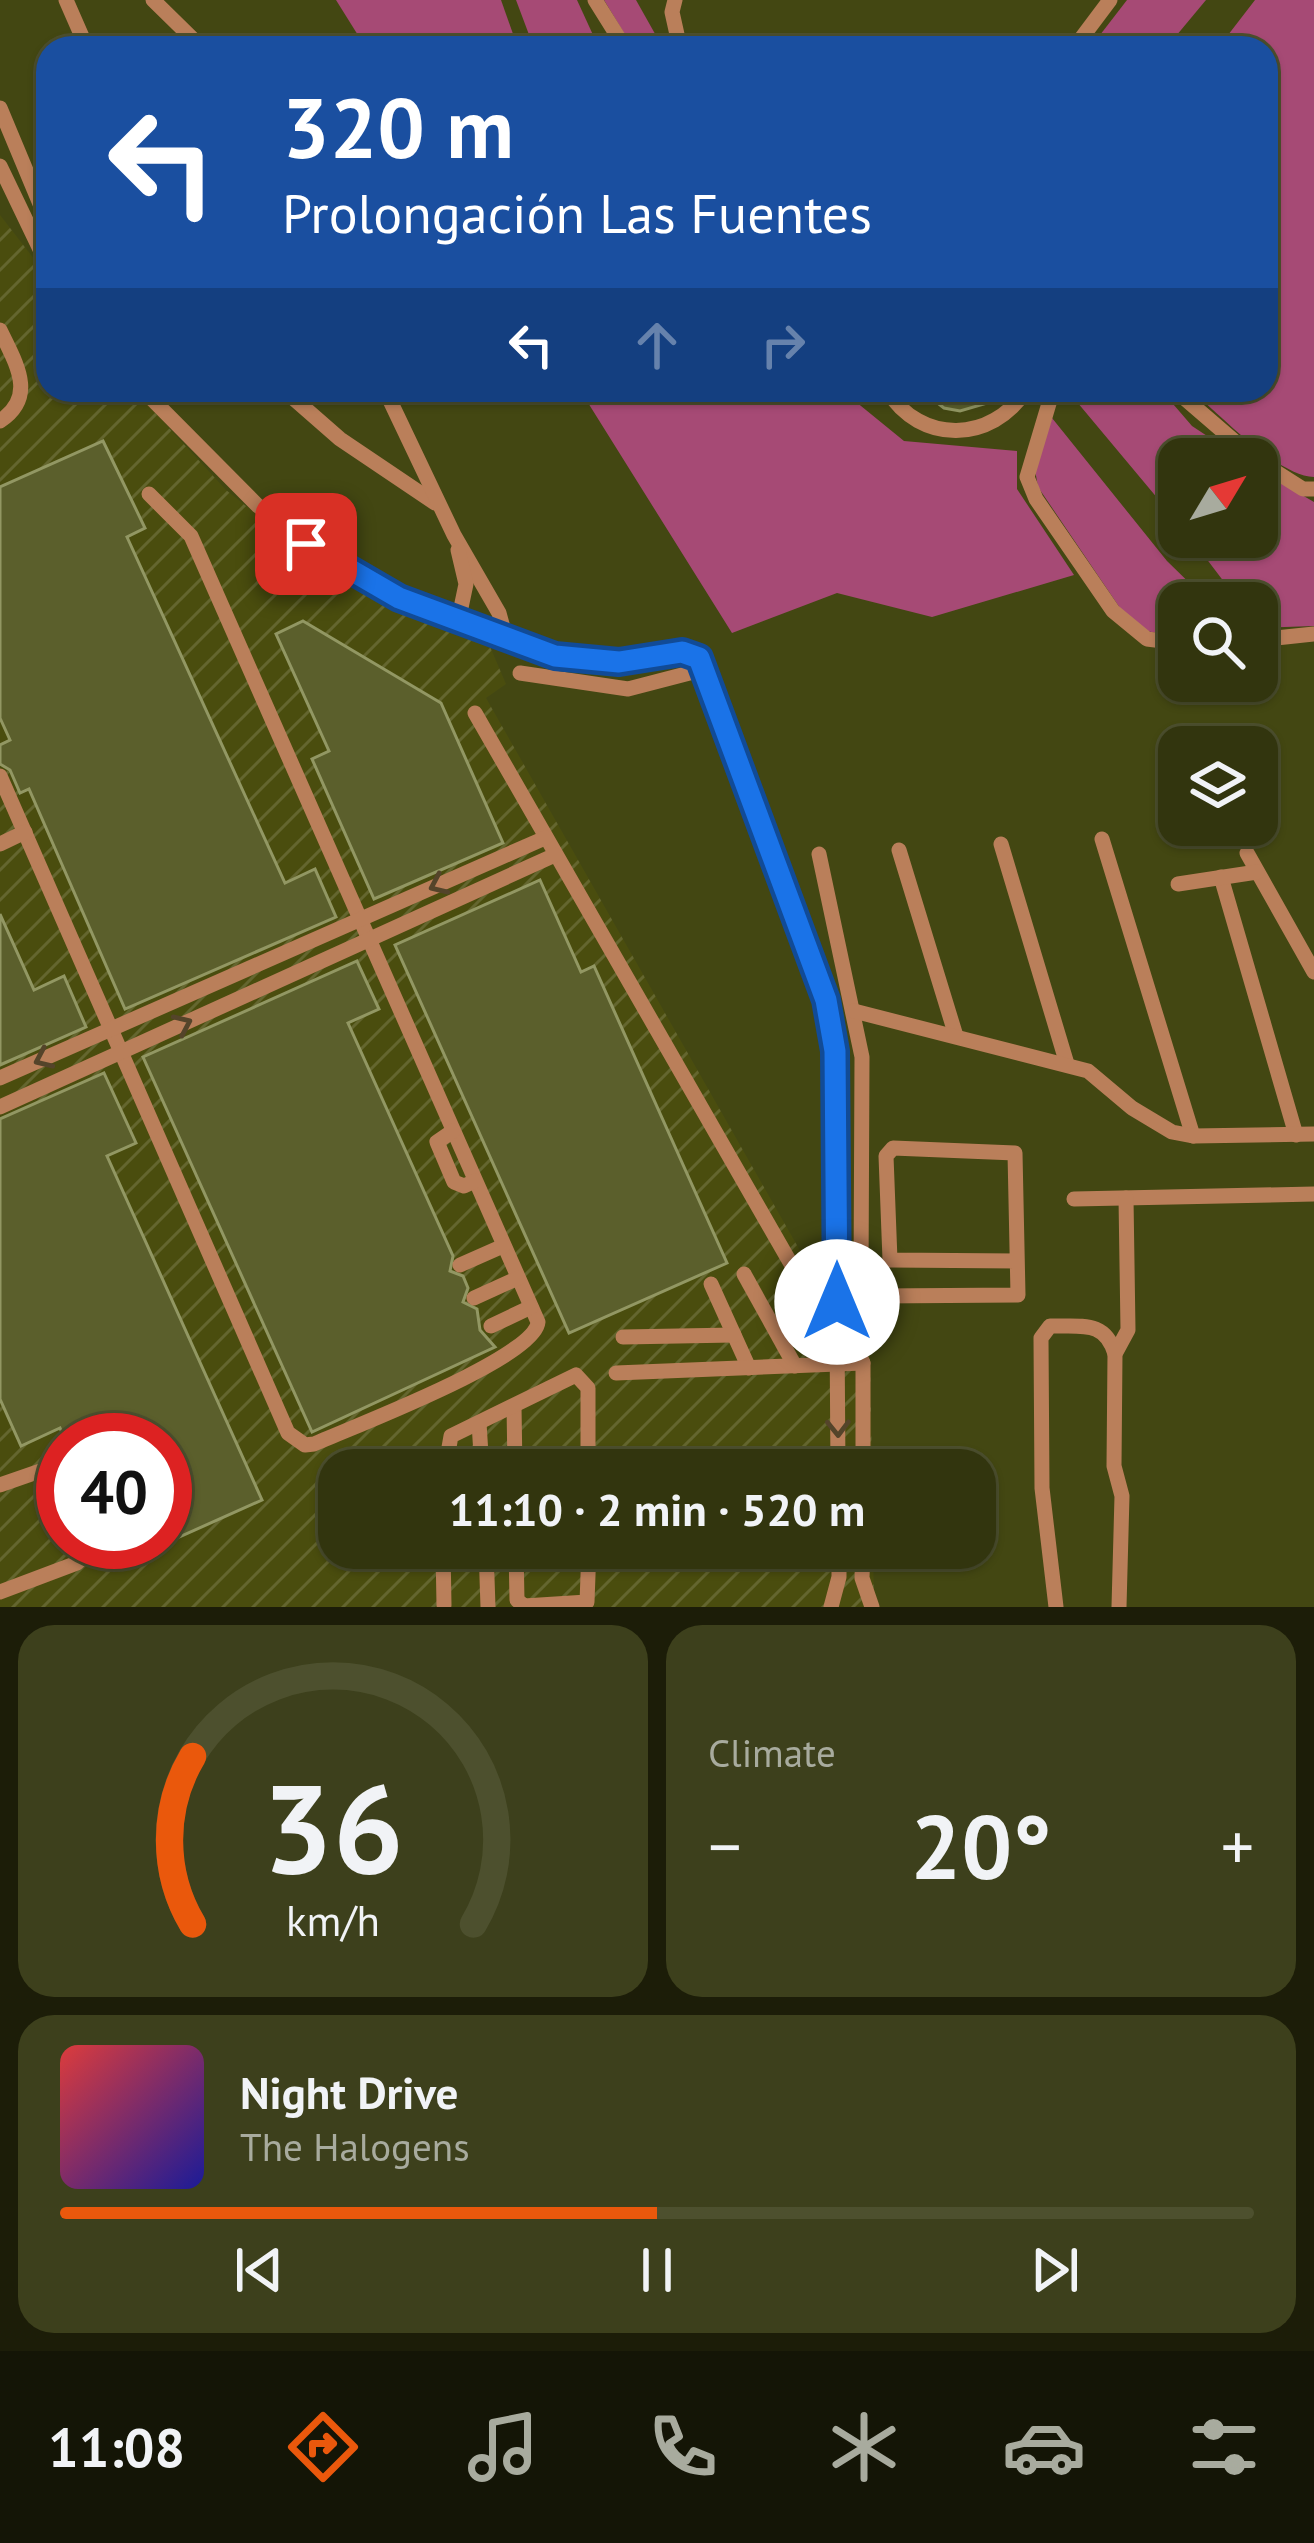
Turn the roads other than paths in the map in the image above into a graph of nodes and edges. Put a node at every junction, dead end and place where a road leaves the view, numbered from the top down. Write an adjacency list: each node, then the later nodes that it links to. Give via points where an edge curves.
1 (67, 0): 6 (street)
2 (155, 0): 7 (street)
3 (596, 0): 8 (street)
4 (675, 0): 9 (street)
5 (1110, 0): 10 (street)
6 (82, 36)
7 (190, 36)
8 (618, 36)
9 (677, 36)
10 (1083, 36)
11 (0, 108): 13 (street)
12 (0, 166): 14 (street)
13 (36, 195)
14 (36, 241)
15 (0, 330): 23 (street, via 23,385)
16 (154, 402): 30 (street, via 219,472 306,544 355,576)
17 (298, 402): 28 (street)
18 (391, 402): 28 (street)
19 (894, 402): 20 (street, via 923,425 957,433 982,429)
20 (1016, 402)
21 (1050, 402): 33 (street, via 1028,477 1036,499 1113,611)
22 (1188, 402): 24 (street)
23 (0, 421)
24 (1231, 438)
25 (1278, 473): 26 (street)
26 (1314, 489)
27 (148, 494): 51 (street, via 191,536)
28 (439, 506): 29 (street)
29 (454, 536): 30 (street, via 466,584); 34 (street)
30 (458, 622): 34 (street)
31 (1314, 634): 32 (street)
32 (1278, 638)
33 (1158, 640)
34 (507, 642): 35 (street, via 619,662 693,652)
35 (705, 669): 36 (street, via 628,689); 74 (street, via 826,1000 835,1051)
36 (520, 673)
37 (475, 713): 40 (street)
38 (0, 776): 39 (street)
39 (25, 832): 42 (street); 55 (street)
40 (545, 838): 47 (street); 51 (street, one-way to 51)
41 (1102, 838): 62 (street)
42 (0, 844)
43 (1000, 844): 58 (street)
44 (899, 850): 56 (street)
45 (819, 854): 54 (street)
46 (1246, 854): 48 (street)
47 (555, 855): 52 (street); 74 (street, via 810,1297)
48 (1257, 872): 49 (street); 53 (street)
49 (1222, 877): 50 (street); 61 (street)
50 (1178, 884)
51 (359, 920): 52 (street); 55 (street)
52 (368, 940): 57 (street, one-way to 52); 66 (street)
53 (1314, 972)
54 (854, 1011): 56 (street); 71 (street, via 862,1057)
55 (111, 1029): 57 (street); 59 (street, one-way to 59)
56 (956, 1036): 58 (street)
57 (121, 1052): 60 (street); 75 (street, via 298,1441 314,1444 498,1361 538,1330)
58 (1067, 1064): 62 (street, via 1100,1078 1147,1119)
59 (0, 1078)
60 (0, 1107)
61 (1305, 1134): 62 (street)
62 (1193, 1136)
63 (1314, 1194): 64 (street)
64 (1126, 1198): 65 (street); 79 (street, via 1128,1330)
65 (1074, 1199)
66 (503, 1246): 68 (street); 70 (street)
67 (1017, 1261): 67 (street, via 1012,1150 887,1150 890,1260); 74 (street, via 1014,1298)
68 (460, 1265)
69 (744, 1274): 82 (street)
70 (518, 1278): 73 (street); 75 (street)
71 (861, 1281)
72 (711, 1284): 77 (street)
73 (474, 1298)
74 (837, 1302): 80 (street); 81 (street)
75 (531, 1307): 76 (street)
76 (491, 1326)
77 (734, 1335): 78 (street); 83 (street)
78 (623, 1337)
79 (1115, 1354): 107 (street, via 1100,1328 1050,1326 1040,1338 1042,1488); 108 (street)
80 (863, 1363): 81 (street); 92 (street)
81 (837, 1365): 82 (street); 91 (street, one-way to 91)
82 (795, 1366): 83 (street)
83 (749, 1368): 84 (street)
84 (616, 1373)
85 (514, 1406): 86 (street); 89 (street); 90 (street, via 582,1376)
86 (479, 1423): 87 (street, via 448,1439); 88 (street)
87 (447, 1449)
88 (481, 1449)
89 (515, 1449)
90 (588, 1449)
91 (838, 1449)
92 (863, 1449)
93 (36, 1473): 94 (street)
94 (0, 1486)
95 (61, 1569): 102 (street)
96 (444, 1569): 103 (street)
97 (487, 1569): 104 (street)
98 (517, 1569): 99 (street, via 524,1606 587,1602)
99 (588, 1569)
100 (839, 1569): 105 (street)
101 (862, 1569): 106 (street)
102 (0, 1592)
103 (445, 1605)
104 (488, 1607)
105 (831, 1607)
106 (872, 1607)
107 (1056, 1607)
108 (1119, 1607)

